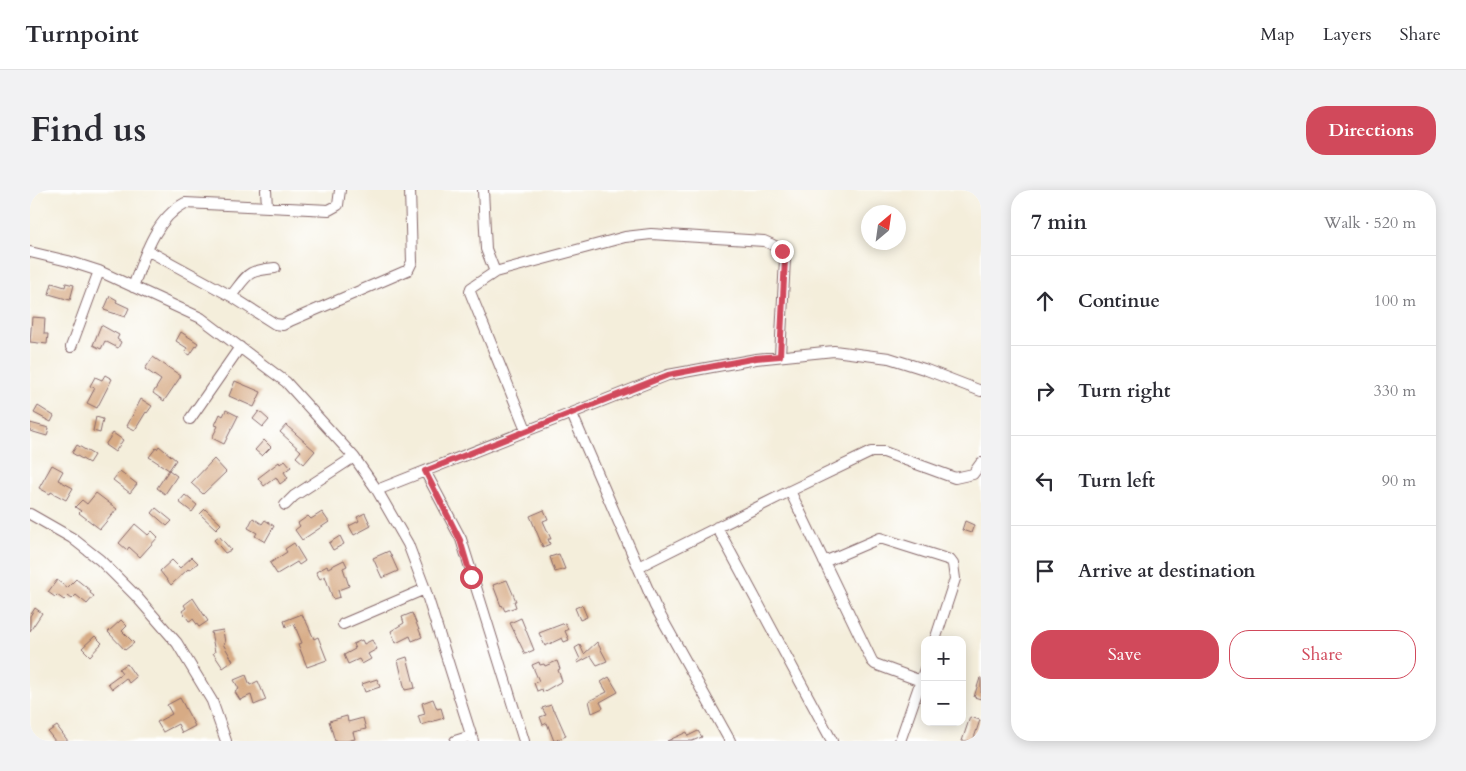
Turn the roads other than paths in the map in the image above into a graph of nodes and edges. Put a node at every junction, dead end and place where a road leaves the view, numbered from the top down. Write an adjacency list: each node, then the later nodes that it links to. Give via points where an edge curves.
1 (266, 190): 5 (street)
2 (340, 190): 5 (street, via 338,205 329,210)
3 (410, 190): 12 (street, via 412,262 408,270 283,325 275,324)
4 (483, 190): 10 (street, via 486,249)
5 (267, 206): 6 (street, via 185,203 175,208 162,222)
6 (147, 250): 11 (street); 12 (street)
7 (30, 252): 9 (street)
8 (276, 268): 12 (street, via 255,270)
9 (100, 271): 11 (street); 13 (street)
10 (495, 272): 15 (street, via 625,237 652,234 764,241 777,246 785,259); 19 (street, via 470,292)
11 (133, 286): 14 (street, via 201,318)
12 (231, 296)
13 (71, 346)
14 (240, 347): 18 (street); 20 (street, via 286,382)
15 (780, 356): 16 (street, via 834,352 889,358); 17 (street, via 668,375)
16 (981, 391)
17 (572, 414): 19 (street); 29 (street)
18 (190, 419)
19 (527, 432): 22 (street)
20 (354, 457): 23 (street); 25 (street)
21 (981, 463): 24 (street, via 973,474 955,478 884,452 871,452)
22 (425, 471): 23 (street); 37 (street, via 460,540)
23 (377, 490): 30 (street, via 408,544)
24 (790, 490): 27 (street); 28 (street)
25 (285, 505)
26 (30, 514): 35 (street, via 72,538 100,560 177,643 212,701)
27 (717, 527): 29 (street); 39 (street)
28 (824, 562): 32 (street, via 880,538 950,560 955,579); 33 (street, via 872,661)
29 (638, 567): 38 (street, via 655,606)
30 (425, 589): 31 (street); 34 (street)
31 (343, 624)
32 (935, 636)
33 (921, 681): 40 (street)
34 (472, 739): 36 (street)
35 (226, 741)
36 (455, 741)
37 (524, 741)
38 (730, 741)
39 (832, 741)
40 (900, 741)

